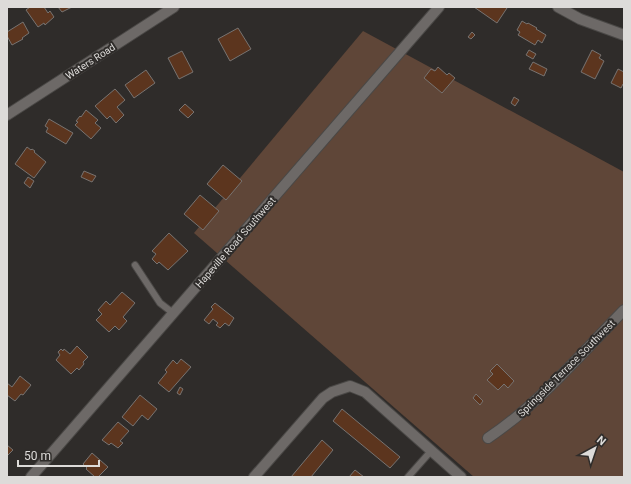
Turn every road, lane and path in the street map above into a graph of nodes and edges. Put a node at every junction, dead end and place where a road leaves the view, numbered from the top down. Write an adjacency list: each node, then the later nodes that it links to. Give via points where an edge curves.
1 (174, 7): 5 (street, Waters Road)
2 (439, 7): 8 (street, Hapeville Road Southwest)
3 (558, 7): 4 (street, via 580,19)
4 (624, 36)
5 (7, 114)
6 (135, 265): 8 (lane, via 160,303)
7 (624, 310): 9 (street, Springside Terrace Southwest, via 541,396)
8 (173, 313): 11 (street, Hapeville Road Southwest)
9 (488, 438)
10 (431, 450): 12 (street, via 365,392 350,386 323,398); 13 (lane); 14 (street)
11 (31, 477)
12 (254, 477)
13 (408, 477)
14 (461, 477)

